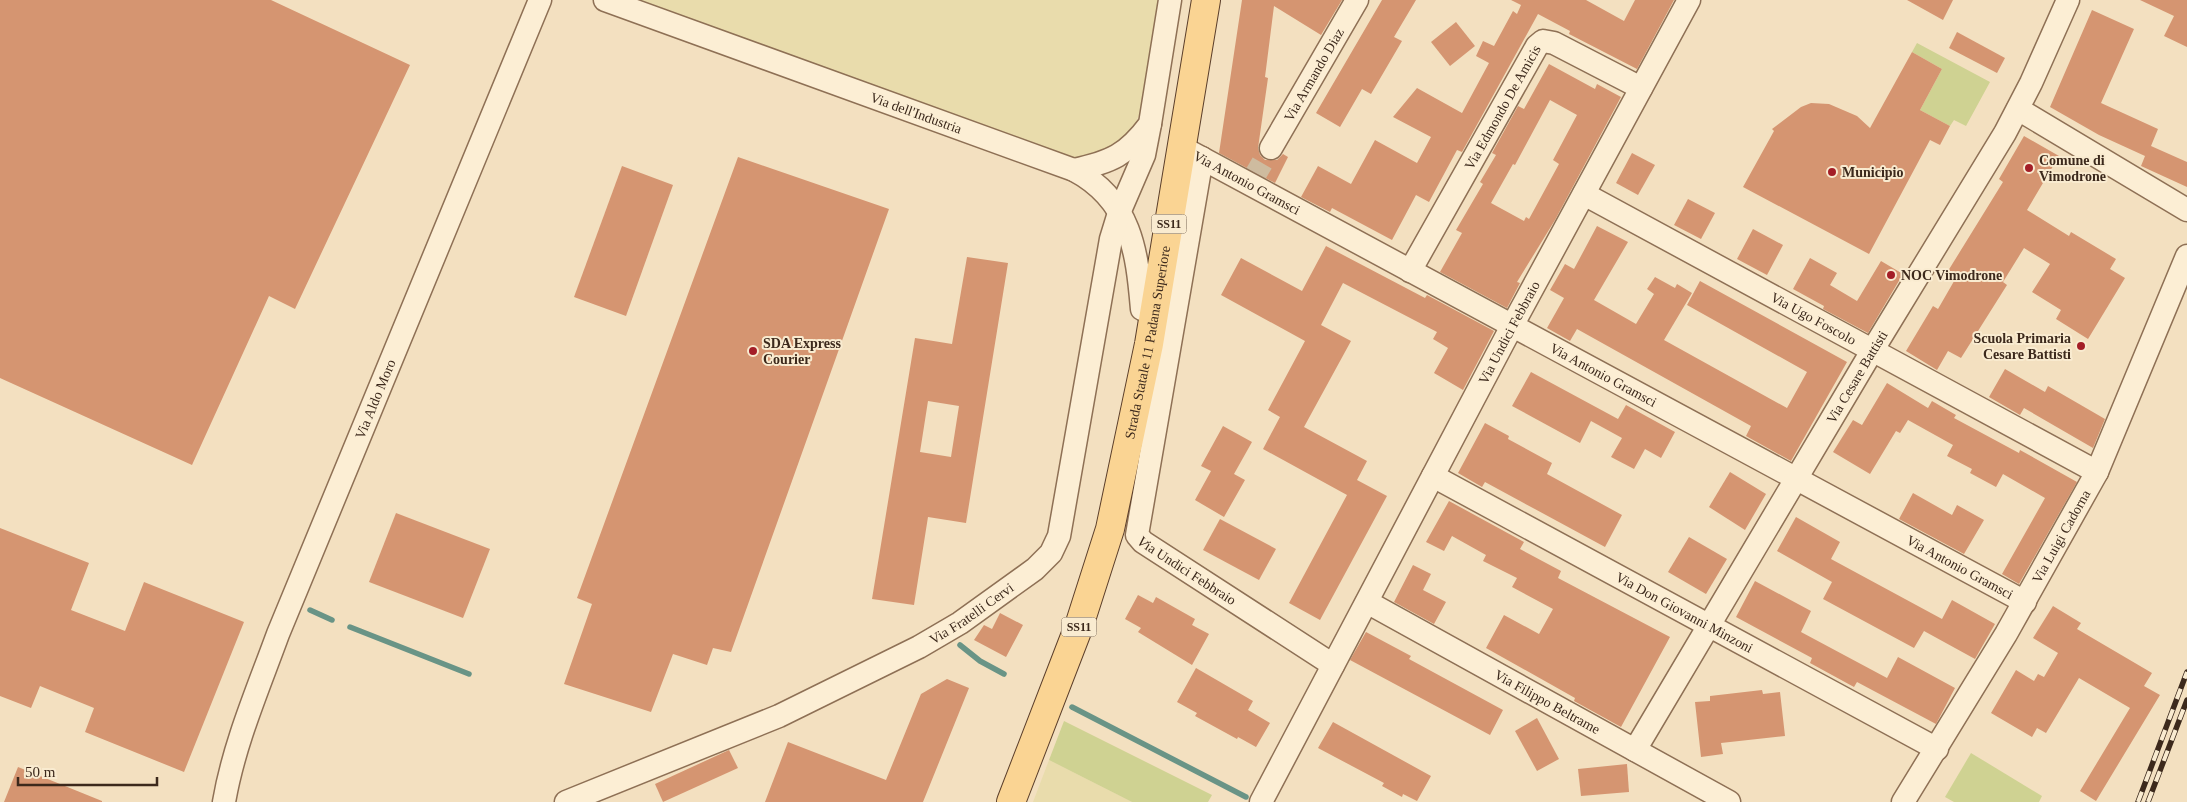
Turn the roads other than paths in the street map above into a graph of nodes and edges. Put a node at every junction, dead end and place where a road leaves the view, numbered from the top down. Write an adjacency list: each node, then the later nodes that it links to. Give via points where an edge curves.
1 (540, 0): 33 (street, Via Aldo Moro, via 278,634 239,741)
2 (605, 0): 14 (street, Via dell'Industria)
3 (1170, 0): 11 (street, Via Fratelli Cervi)
4 (1193, 0): 20 (main road, Strada Statale 11 Padana Superiore / SS11)
5 (1206, 0): 13 (main road, Strada Statale 11 Padana Superiore / SS11)
6 (1357, 0): 12 (street, Via Armando Diaz)
7 (1688, 0): 9 (street, Via Undici Febbraio)
8 (2068, 0): 10 (street, Via Cesare Battisti)
9 (1641, 88): 15 (street, Via Undici Febbraio); 19 (street, Via Edmondo De Amicis, via 1554,43 1544,42 1536,46)
10 (2018, 109): 16 (street); 22 (street, Via Cesare Battisti)
11 (1150, 124): 14 (street, via 1139,138 1110,161); 17 (street, Via Fratelli Cervi, via 1144,155)
12 (1271, 148)
13 (1192, 153): 19 (street, Via Antonio Gramsci); 23 (main road, Strada Statale 11 Padana Superiore / SS11); 30 (street, Via Undici Febbraio, via 1137,535)
14 (1074, 170): 17 (street, Via dell'Industria, via 1098,185)
15 (1584, 194): 21 (street, Via Undici Febbraio); 22 (street, Via Ugo Foscolo)
16 (2187, 210)
17 (1119, 214): 20 (street, Via dell'Industria, via 1134,244); 34 (street, Via Fratelli Cervi, via 1111,239 1059,536 1043,562 933,639 778,716)
18 (2187, 256): 24 (street, Via Luigi Cadorna)
19 (1410, 271): 21 (street, Via Antonio Gramsci)
20 (1142, 309): 23 (main road, Strada Statale 11 Padana Superiore / SS11)
21 (1512, 326): 25 (street, Via Undici Febbraio); 26 (street, Via Antonio Gramsci)
22 (1872, 351): 24 (street, Via Ugo Foscolo); 26 (street, Via Cesare Battisti)
23 (1127, 447): 35 (main road, Strada Statale 11 Padana Superiore / SS11, via 1097,575)
24 (2097, 472): 28 (street, Via Luigi Cadorna)
25 (1433, 476): 27 (street, Via Undici Febbraio); 29 (street, Via Don Giovanni Minzoni)
26 (1796, 480): 28 (street, Via Antonio Gramsci); 29 (street, Via Cesare Battisti)
27 (1367, 602): 30 (street, Via Undici Febbraio); 32 (street, Via Filippo Beltrame)
28 (2025, 602): 31 (street, Via Luigi Cadorna)
29 (1709, 626): 31 (street, Via Don Giovanni Minzoni); 32 (street, Via Cesare Battisti)
30 (1333, 666): 36 (street, Via Undici Febbraio)
31 (1937, 749): 38 (street, Via Luigi Cadorna)
32 (1635, 750): 37 (street, Via Filippo Beltrame)
33 (224, 802)
34 (566, 802)
35 (1011, 802)
36 (1261, 802)
37 (1729, 802)
38 (1903, 802)

